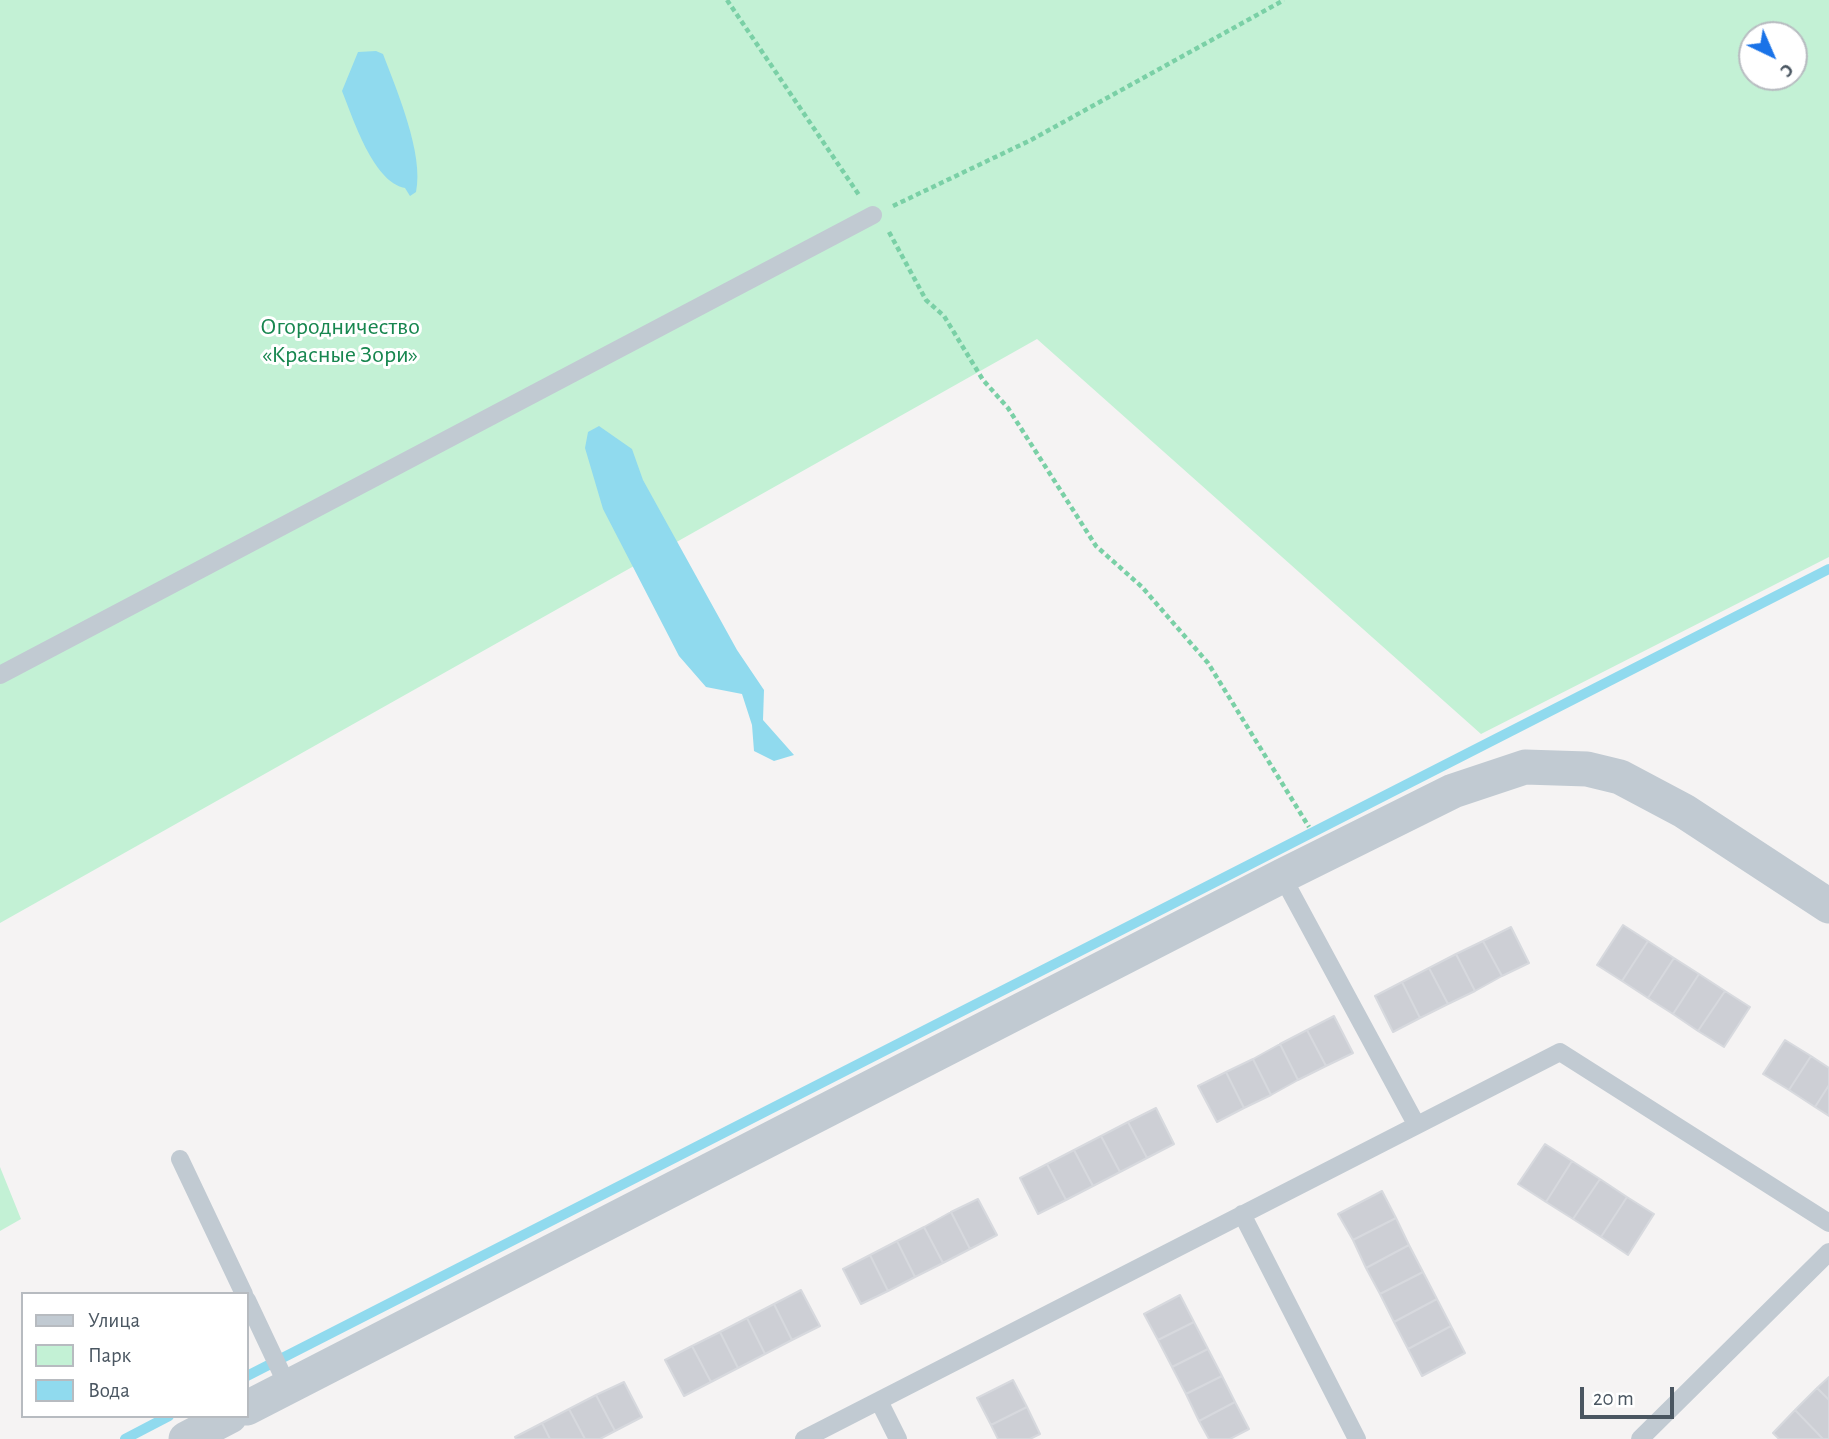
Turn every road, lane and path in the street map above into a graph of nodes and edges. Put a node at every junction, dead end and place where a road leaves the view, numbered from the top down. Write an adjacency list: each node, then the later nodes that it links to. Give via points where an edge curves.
1 (727, 0): 3 (path)
2 (1283, 0): 3 (path, via 1031,140)
3 (873, 215): 4 (lane); 5 (path, via 892,235 926,300 944,316 983,380 1008,408 1096,546 1142,587 1208,663)
4 (0, 675)
5 (1306, 821)
6 (1282, 876): 7 (street, via 1453,791 1525,767 1587,769 1620,776 1684,811); 8 (lane); 15 (street)
7 (1829, 906)
8 (1416, 1124): 10 (lane); 11 (lane, via 1560,1052)
9 (180, 1159): 13 (lane)
10 (1242, 1214): 16 (lane); 22 (lane)
11 (1829, 1223)
12 (1829, 1252): 23 (lane)
13 (243, 1292)
14 (248, 1302): 15 (lane)
15 (288, 1387): 17 (street)
16 (879, 1401): 20 (lane); 21 (lane)
17 (248, 1407)
18 (226, 1418): 19 (street)
19 (186, 1439)
20 (804, 1439)
21 (898, 1439)
22 (1357, 1439)
23 (1640, 1439)

